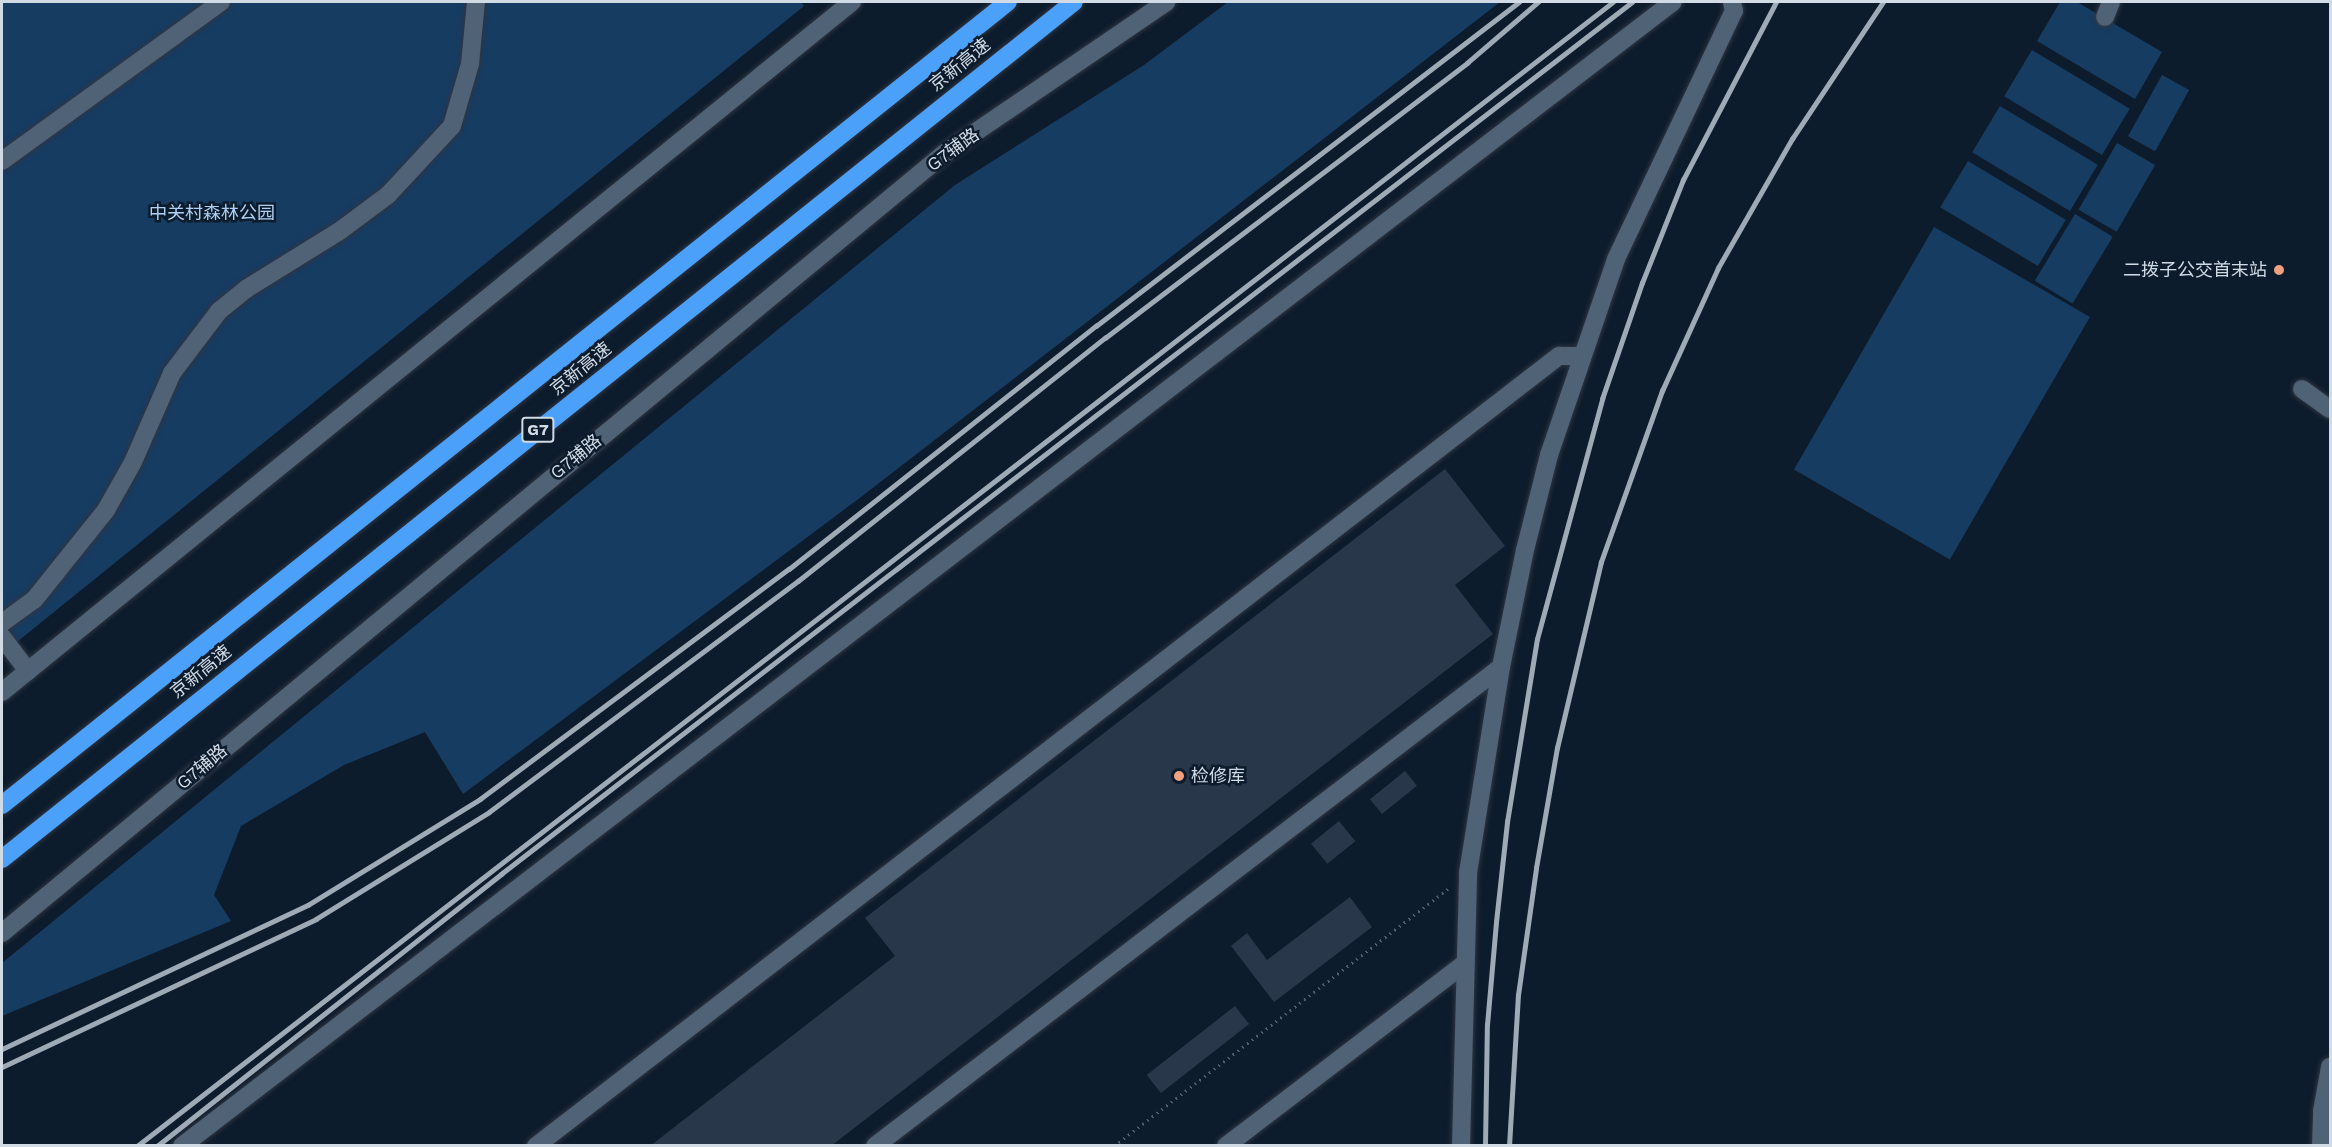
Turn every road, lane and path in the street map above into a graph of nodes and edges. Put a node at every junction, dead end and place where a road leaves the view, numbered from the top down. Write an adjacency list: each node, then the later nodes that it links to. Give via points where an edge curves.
1 (221, 2): 9 (street)
2 (476, 2): 13 (street, via 470,64 452,126 388,195 219,311 172,373 133,462 106,510 34,600)
3 (851, 2): 16 (street)
4 (1008, 2): 18 (highway, 京新高速 / G7)
5 (1074, 2): 19 (highway, 京新高速 / G7)
6 (1166, 2): 21 (street, G7辅路, via 945,153)
7 (1674, 2): 24 (street)
8 (1732, 2): 10 (street, via 1734,11 1616,259)
9 (2, 161)
10 (1581, 356): 15 (street, via 1541,487); 25 (street, via 1559,356)
11 (2302, 389): 12 (street)
12 (2331, 409)
13 (2, 623)
14 (2, 636): 16 (street)
15 (1501, 667): 20 (street); 26 (street)
16 (28, 670): 17 (street)
17 (2, 692)
18 (2, 805)
19 (2, 859)
20 (1468, 873): 22 (street); 27 (path)
21 (2, 933)
22 (1463, 965): 28 (street); 29 (street)
23 (2331, 1067): 30 (street, via 2322,1111)
24 (182, 1146)
25 (536, 1146)
26 (875, 1146)
27 (1114, 1146)
28 (1226, 1146)
29 (1461, 1146)
30 (2321, 1146)

